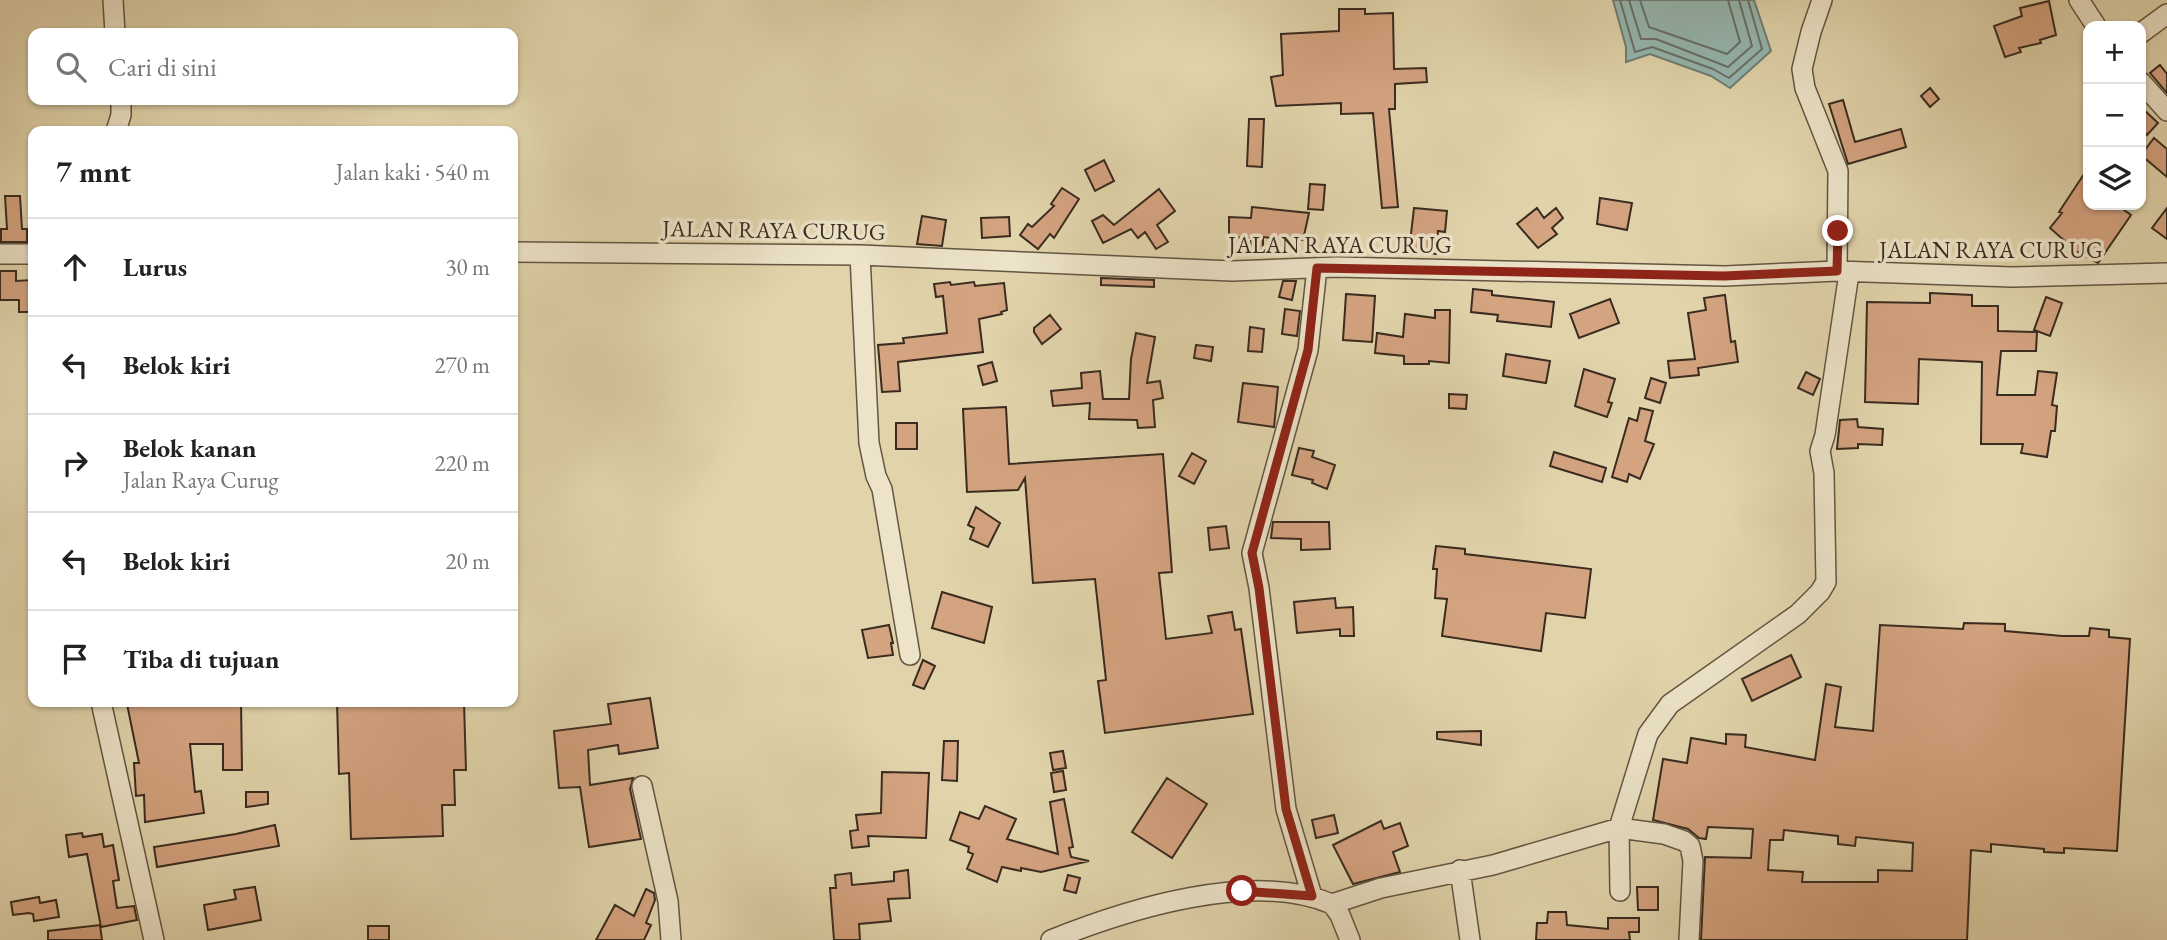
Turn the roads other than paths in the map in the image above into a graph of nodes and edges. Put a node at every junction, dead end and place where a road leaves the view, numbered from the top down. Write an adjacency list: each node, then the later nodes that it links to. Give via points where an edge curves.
1 (113, 0): 6 (street)
2 (1822, 0): 17 (street, via 1802,69 1805,88 1838,170)
3 (2079, 0): 5 (street)
4 (2167, 14): 7 (street)
5 (2093, 21)
6 (115, 28)
7 (2146, 29)
8 (2143, 84): 10 (street)
9 (121, 105): 11 (street)
10 (2167, 111)
11 (118, 126)
12 (518, 251): 15 (street, JALAN RAYA CURUG)
13 (0, 254): 14 (street)
14 (28, 254)
15 (860, 255): 16 (street, JALAN RAYA CURUG, via 1232,271); 19 (street, via 869,443 882,489)
16 (1317, 268): 17 (street, JALAN RAYA CURUG, via 1724,276); 25 (street, via 1308,350 1252,553 1286,809)
17 (1843, 272): 18 (street, JALAN RAYA CURUG, via 2012,277); 22 (street, via 1820,451 1826,582 1798,614 1670,704 1648,734)
18 (2167, 273)
19 (910, 655)
20 (102, 707): 27 (street)
21 (642, 786): 28 (street, via 668,901)
22 (1619, 828): 23 (street, via 1493,865); 24 (street); 32 (street, via 1664,834 1690,846)
23 (1460, 870): 26 (street); 31 (street)
24 (1620, 891)
25 (1312, 896): 26 (street); 29 (street, via 1242,891 1181,900 1132,911)
26 (1332, 904): 30 (street)
27 (154, 940)
28 (671, 940)
29 (1051, 940)
30 (1350, 940)
31 (1470, 940)
32 (1689, 940)

